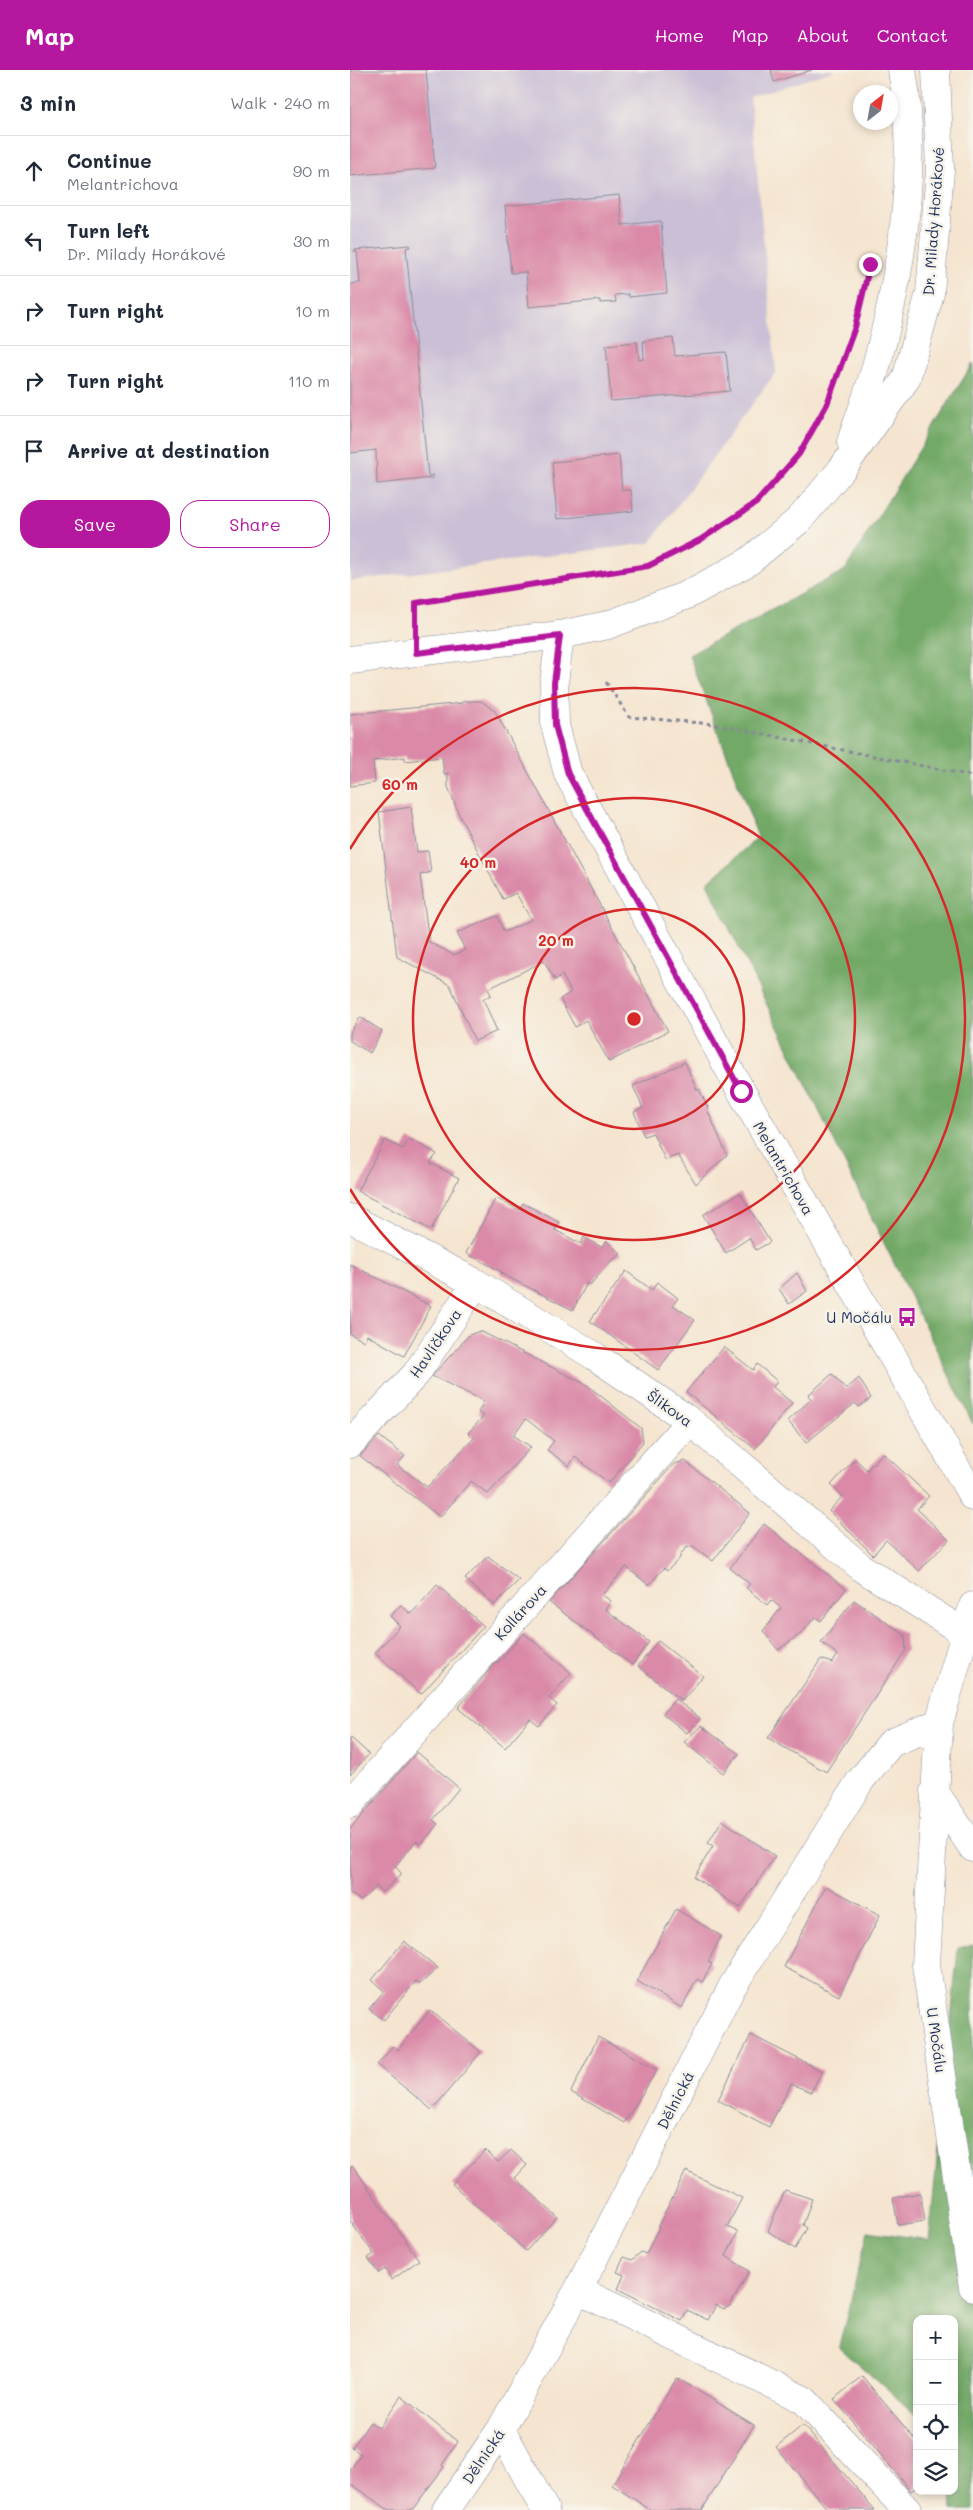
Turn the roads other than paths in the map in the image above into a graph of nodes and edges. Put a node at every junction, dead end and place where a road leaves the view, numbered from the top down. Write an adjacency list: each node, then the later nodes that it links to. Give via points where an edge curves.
1 (902, 70): 3 (street, Dr. Milady Horákové, via 909,168 898,275 878,360)
2 (936, 70): 3 (street, Dr. Milady Horákové, via 940,170 930,292 906,378)
3 (842, 469): 4 (street, Dr. Milady Horákové, via 799,520 748,562 687,595 608,625)
4 (560, 636): 5 (street, Dr. Milady Horákové); 10 (street, Melantrichova, via 554,683 555,725 568,774 741,1091)
5 (350, 660)
6 (350, 1218): 7 (street, Šlikova)
7 (476, 1283): 8 (street, Šlikova, via 596,1357); 9 (street, Havlíčkova, via 416,1374)
8 (690, 1421): 12 (street, Šlikova, via 862,1568); 15 (street, Kollárova)
9 (350, 1444)
10 (973, 1497)
11 (973, 1606): 12 (street)
12 (966, 1634): 13 (street)
13 (939, 1723): 14 (street); 18 (street, Dělnická, via 891,1743 860,1781 732,1987)
14 (934, 1791): 16 (street); 17 (street, U Močálu, via 926,1965)
15 (350, 1804)
16 (973, 1848)
17 (973, 2287)
18 (578, 2290): 19 (street, Dělnická); 22 (street, via 804,2400)
19 (501, 2429): 20 (street, Dělnická); 21 (street)
20 (446, 2510)
21 (545, 2510)
22 (907, 2510)

